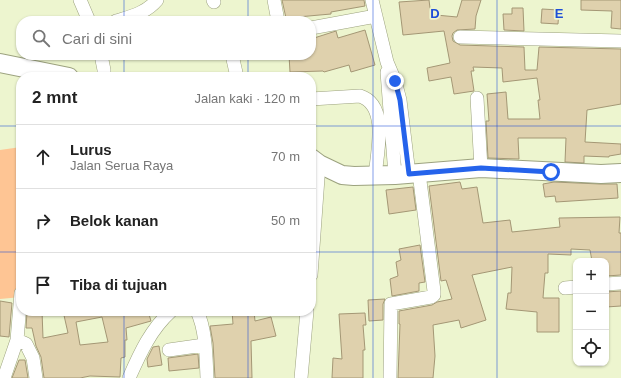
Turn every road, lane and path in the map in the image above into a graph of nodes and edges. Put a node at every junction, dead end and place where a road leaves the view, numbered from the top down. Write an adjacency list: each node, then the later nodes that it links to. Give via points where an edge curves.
1 (80, 0): 5 (street)
2 (157, 0): 6 (street, via 141,13)
3 (274, 0): 7 (street)
4 (372, 0): 8 (street)
5 (86, 16)
6 (132, 16)
7 (277, 16)
8 (376, 16): 9 (street); 23 (street)
9 (316, 27)
10 (460, 37): 11 (street)
11 (621, 41)
12 (102, 60): 16 (street)
13 (233, 60): 17 (street)
14 (0, 63): 15 (main road)
15 (44, 72)
16 (103, 72)
17 (236, 72)
18 (478, 98): 21 (street)
19 (316, 99): 24 (street, via 360,96 368,98 373,103 379,124)
20 (316, 161): 24 (main road, via 342,174)
21 (481, 168): 22 (main road); 23 (main road)
22 (621, 173)
23 (408, 174): 24 (main road); 39 (street, via 434,295 391,304)
24 (374, 176)
25 (621, 283): 26 (street)
26 (609, 284)
27 (19, 316): 31 (street)
28 (166, 316): 36 (street, via 142,347)
29 (199, 316): 32 (street)
30 (306, 316): 38 (street)
31 (17, 340): 34 (street); 35 (street, via 26,344 33,358)
32 (204, 345): 33 (street); 37 (street)
33 (169, 350)
34 (4, 378)
35 (36, 378)
36 (129, 378)
37 (207, 378)
38 (300, 378)
39 (390, 378)

